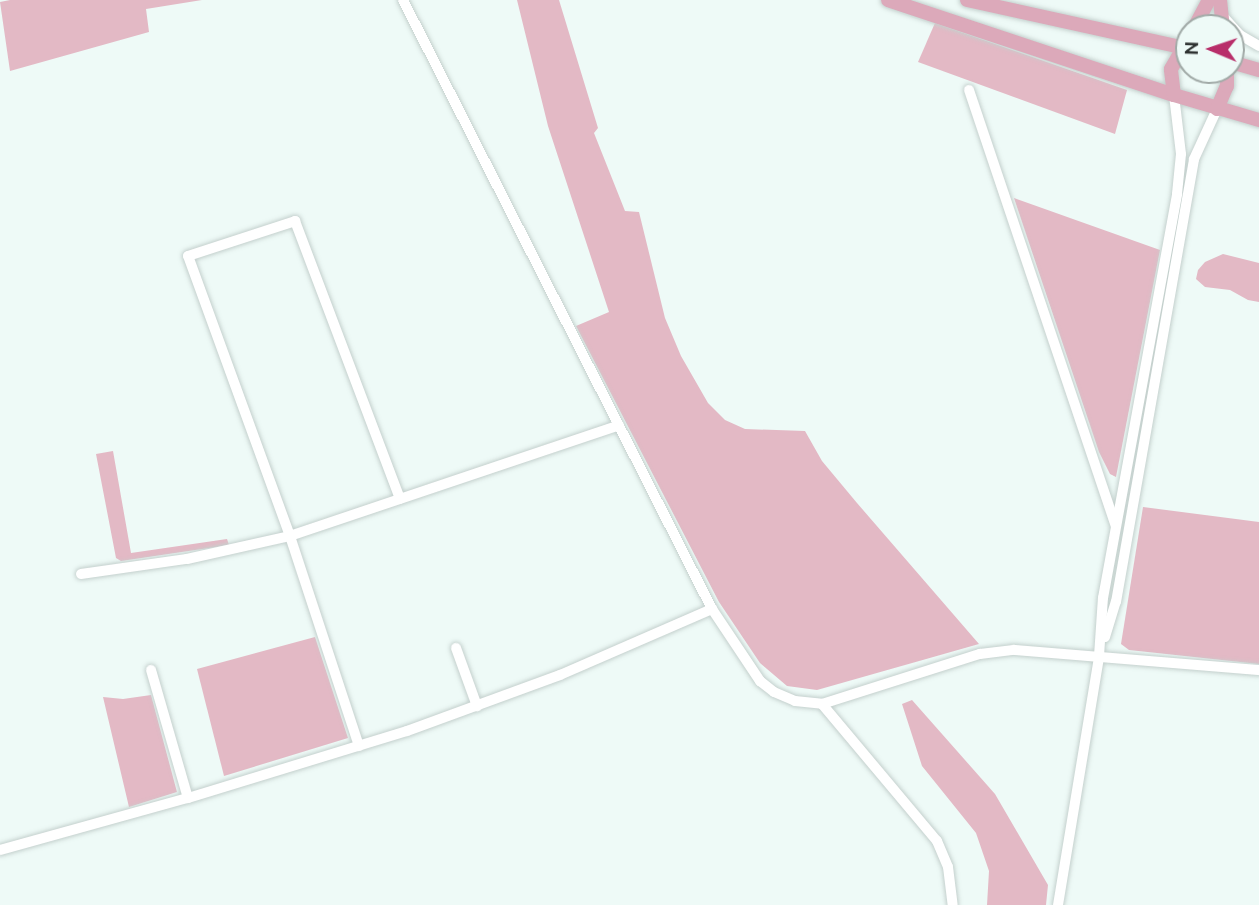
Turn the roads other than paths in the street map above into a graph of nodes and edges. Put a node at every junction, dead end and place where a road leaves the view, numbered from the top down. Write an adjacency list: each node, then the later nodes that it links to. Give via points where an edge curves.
1 (403, 0): 11 (street)
2 (888, 0): 8 (main road)
3 (967, 0): 4 (main road)
4 (1175, 43)
5 (1175, 63): 8 (main road, via 1171,69)
6 (1227, 84): 9 (main road)
7 (969, 90): 13 (street)
8 (1174, 96): 9 (main road); 13 (street, via 1180,170)
9 (1217, 109): 10 (main road); 18 (street, via 1194,159 1116,602)
10 (1259, 120)
11 (619, 425): 12 (street); 16 (street)
12 (400, 499): 14 (street); 14 (street, via 295,221 188,256)
13 (1116, 528): 18 (street, via 1103,598)
14 (290, 536): 15 (street, via 187,559); 23 (street)
15 (81, 574)
16 (712, 609): 21 (street, via 760,681 795,701); 22 (street)
17 (456, 648): 22 (street)
18 (1099, 656): 20 (street); 21 (street, via 1014,650 980,654); 27 (street)
19 (151, 670): 24 (street)
20 (1259, 670)
21 (822, 704): 26 (street, via 937,841 948,867)
22 (477, 706): 23 (street)
23 (359, 746): 24 (street)
24 (188, 798): 25 (street)
25 (0, 850)
26 (953, 905)
27 (1058, 905)

